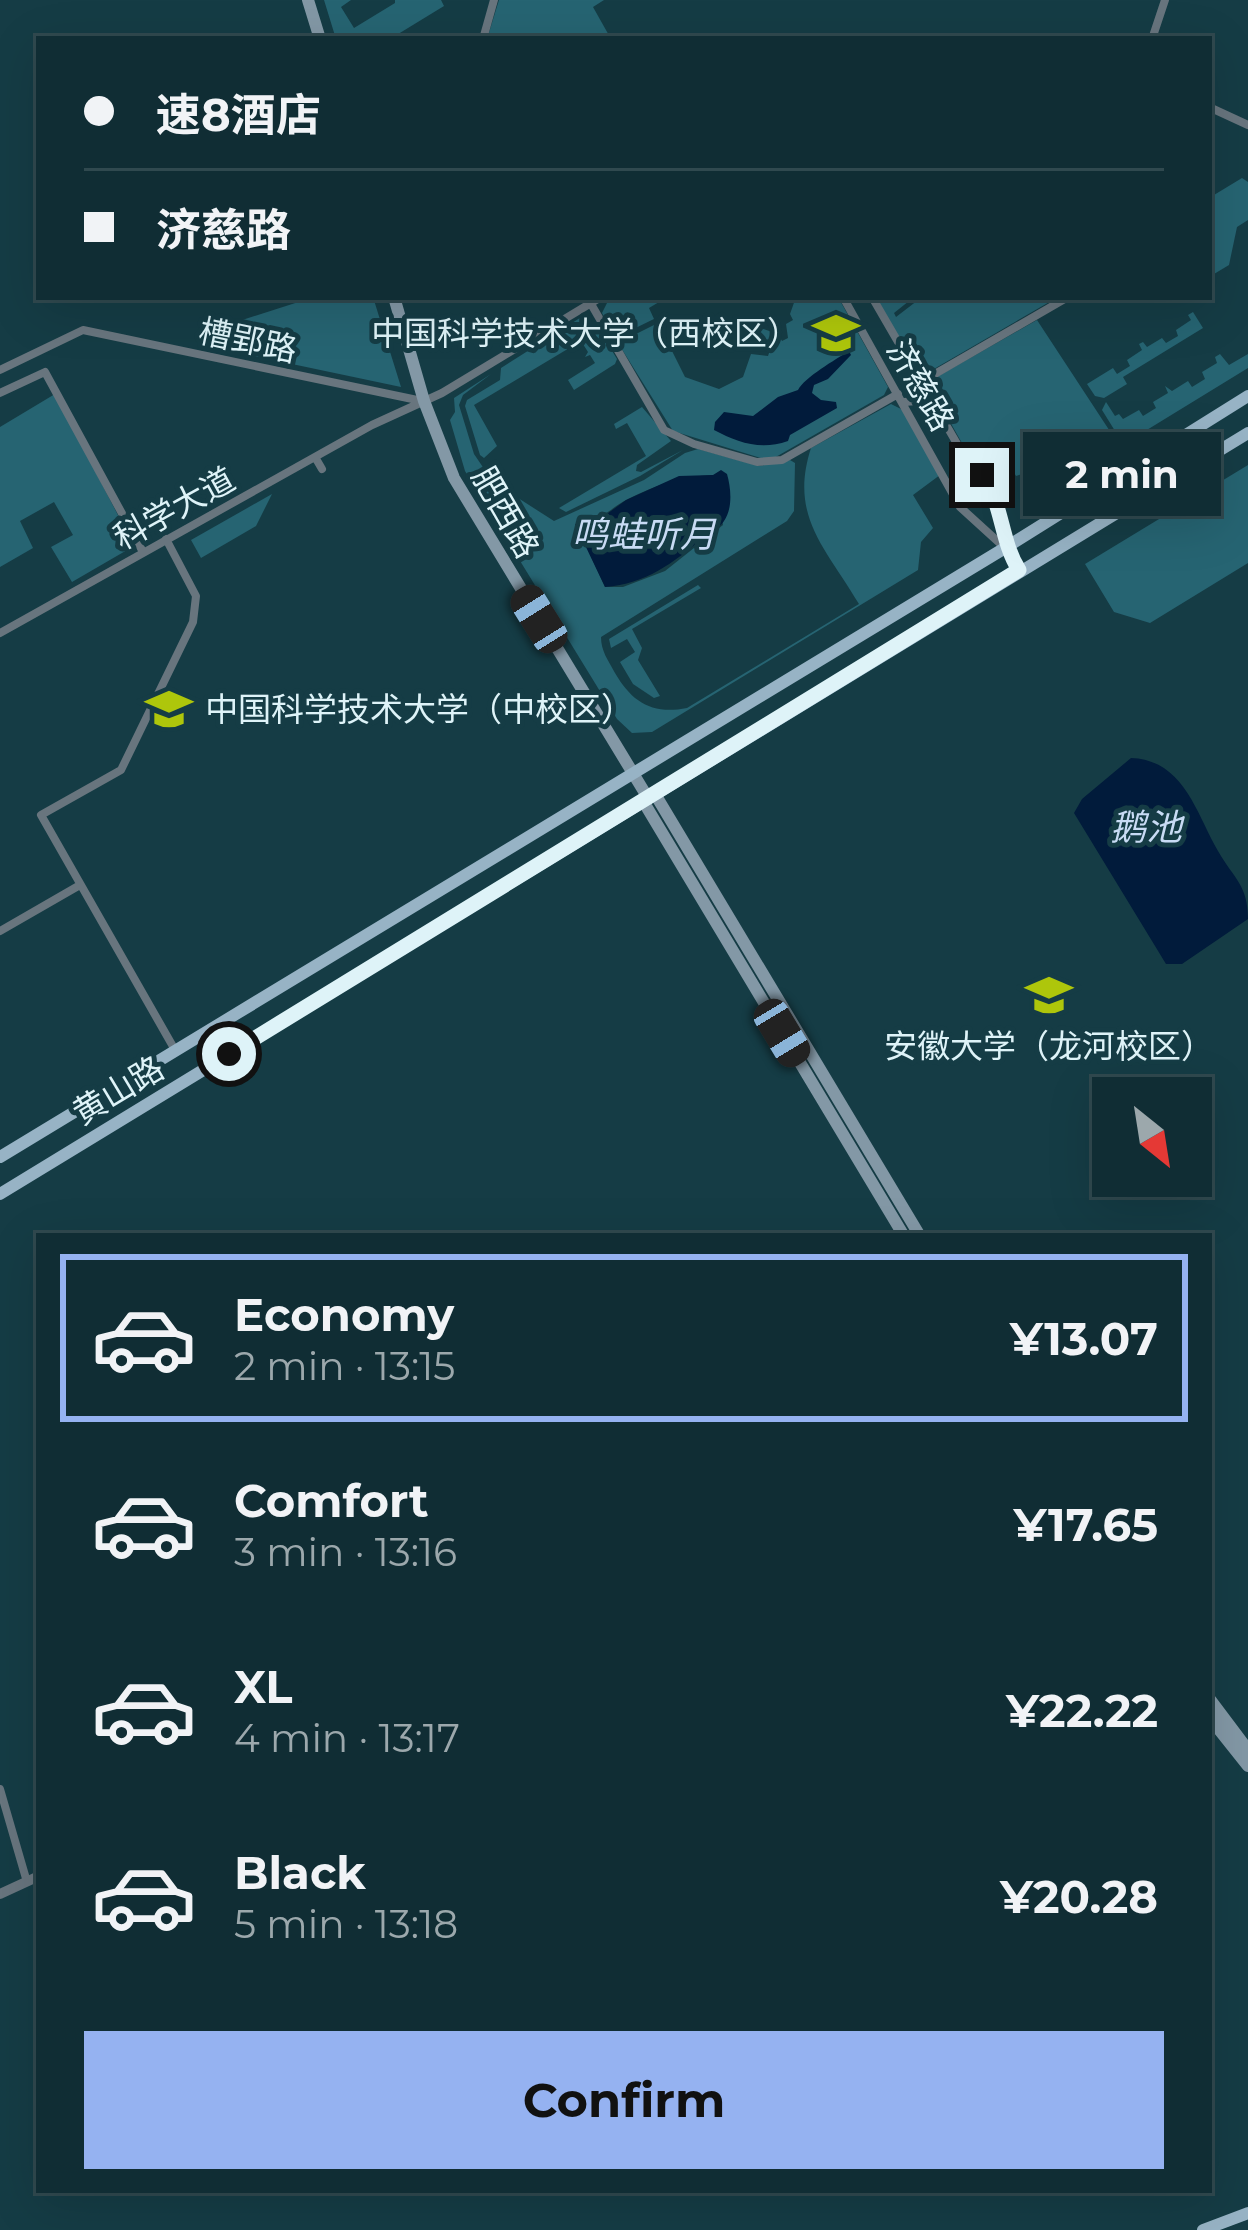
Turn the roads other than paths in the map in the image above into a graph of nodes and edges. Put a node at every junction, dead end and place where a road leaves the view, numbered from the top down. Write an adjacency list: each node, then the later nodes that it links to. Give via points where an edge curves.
1 (308, 0): 4 (main road)
2 (494, 0): 5 (street)
3 (1166, 0): 6 (street)
4 (319, 36)
5 (484, 36)
6 (1153, 36)
7 (1212, 108): 8 (street)
8 (1248, 124)
9 (395, 300): 19 (main road, 肥西路)
10 (589, 300): 17 (street, via 664,430 694,444 757,462 782,460); 19 (street, 科学大道)
11 (845, 300): 17 (street, 济慈路)
12 (874, 300): 15 (street, 济慈路)
13 (1063, 300): 15 (street)
14 (0, 370): 19 (street, 槽郢路, via 83,330)
15 (921, 383): 17 (street, via 917,401); 17 (street, via 903,374); 24 (street, 济慈路, via 992,487)
16 (0, 393): 25 (street, via 45,372)
17 (899, 394): 24 (street, 济慈路, via 959,507)
18 (1248, 396): 24 (main road, 黄山路)
19 (424, 401): 21 (street, 科学大道); 28 (main road, 肥西路, via 458,486)
20 (1248, 433): 26 (main road, 黄山路)
21 (315, 457): 22 (street); 23 (street, 科学大道)
22 (322, 469)
23 (166, 539): 25 (street, 科学大道); 30 (street, via 196,596 193,622 121,770 41,815)
24 (1005, 548): 26 (street); 28 (main road, 黄山路)
25 (143, 551): 27 (street, 科学大道)
26 (1019, 570): 29 (main road, 黄山路)
27 (0, 633)
28 (633, 772): 29 (main road, 肥西路); 32 (main road, 黄山路)
29 (649, 798): 34 (main road, 黄山路); 35 (main road, 肥西路); 36 (main road, 肥西路)
30 (80, 885): 31 (street); 32 (street)
31 (0, 931)
32 (176, 1052): 33 (main road, 黄山路)
33 (0, 1157)
34 (0, 1194)
35 (902, 1233)
36 (918, 1233)
37 (1212, 1702): 39 (main road)
38 (1212, 1720): 39 (main road)
39 (1242, 1744): 40 (main road)
40 (1248, 1766)
41 (0, 1789): 42 (street)
42 (33, 1879): 43 (street)
43 (0, 1894)
44 (1248, 2212): 45 (main road)
45 (1203, 2230)

